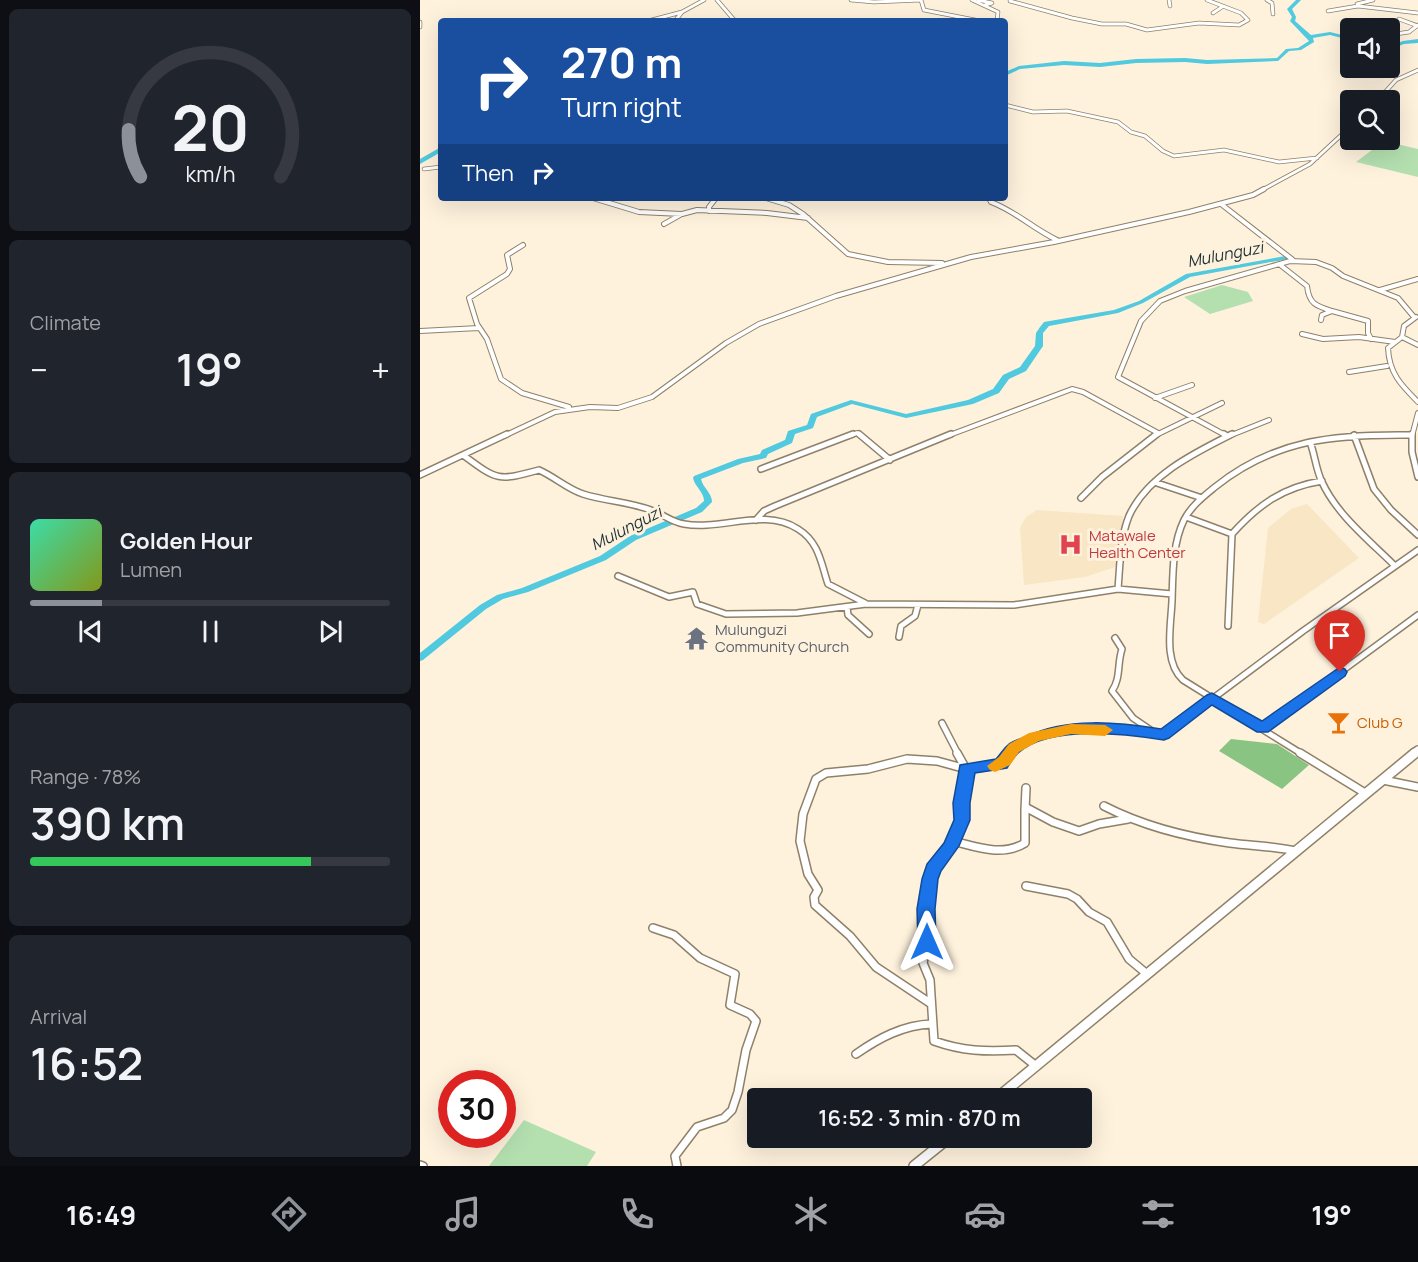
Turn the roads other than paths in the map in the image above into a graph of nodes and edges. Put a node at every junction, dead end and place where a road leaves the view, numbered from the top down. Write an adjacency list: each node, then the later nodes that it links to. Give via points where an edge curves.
1 (704, 0): 18 (street)
2 (717, 0): 24 (street)
3 (851, 0): 10 (street)
4 (921, 0): 10 (street); 25 (street, via 924,10)
5 (974, 0): 11 (street); 13 (street)
6 (1169, 0): 14 (street)
7 (1207, 0): 16 (street)
8 (1267, 0): 21 (street, via 1272,3)
9 (1373, 0): 15 (street, via 1352,5)
10 (885, 1)
11 (990, 1): 13 (street)
12 (1010, 1): 29 (street, via 1072,18 1147,30)
13 (984, 5): 26 (street, via 998,12)
14 (1170, 6)
15 (1355, 6): 17 (street); 20 (street)
16 (1222, 7): 19 (street); 29 (street, via 1241,13 1248,20 1238,25)
17 (1328, 11)
18 (682, 12): 22 (street); 23 (street)
19 (1213, 13)
20 (1418, 13)
21 (1273, 14)
22 (659, 18)
23 (677, 18)
24 (733, 18)
25 (965, 18)
26 (997, 18)
27 (1207, 18): 29 (street)
28 (1400, 19): 30 (street)
29 (1199, 23)
30 (1418, 25): 31 (street)
31 (1400, 34)
32 (1418, 70): 33 (street, via 1396,80)
33 (1387, 90)
34 (1008, 106): 36 (street, via 1033,112 1067,111 1118,122 1174,156 1224,150 1279,162)
35 (1340, 137): 36 (street)
36 (1319, 158): 43 (street, via 1259,193)
37 (438, 167): 38 (street)
38 (424, 169)
39 (601, 201): 45 (street, via 639,212)
40 (714, 201): 44 (street)
41 (776, 201): 46 (street)
42 (990, 201): 48 (street, via 1012,210 1038,231)
43 (1221, 204): 48 (street); 50 (street)
44 (709, 211): 45 (street); 46 (street)
45 (682, 214): 47 (street)
46 (808, 218): 51 (street, via 851,255 888,262)
47 (664, 224)
48 (1059, 241): 51 (street)
49 (523, 245): 58 (street, via 507,255 507,274 469,298)
50 (1293, 260): 52 (street); 54 (street, via 1316,262)
51 (946, 263): 71 (street, via 760,323 646,399 618,408)
52 (1279, 264): 55 (street, via 1307,286 1313,305); 68 (street, via 1174,295 1159,302 1141,321 1118,375)
53 (1418, 279): 54 (street)
54 (1380, 290): 56 (street, via 1402,302)
55 (1332, 311): 57 (street, via 1321,316); 62 (street, via 1368,321)
56 (1416, 317): 61 (street, via 1404,326)
57 (1321, 320)
58 (479, 328): 59 (street); 71 (street, via 506,384 536,398)
59 (420, 331)
60 (1302, 334): 62 (street, via 1323,339)
61 (1402, 337): 63 (street); 64 (street)
62 (1371, 339): 63 (street)
63 (1395, 342): 65 (street, via 1388,348)
64 (1418, 345)
65 (1388, 366): 66 (street); 69 (street)
66 (1349, 372)
67 (1192, 385): 68 (street)
68 (1155, 398): 73 (street)
69 (1418, 402)
70 (1222, 403): 73 (street)
71 (574, 408): 80 (street, via 544,417)
72 (1418, 413): 78 (street)
73 (1191, 417): 75 (street); 76 (street)
74 (1269, 420): 76 (street)
75 (1158, 433): 81 (street, via 1083,392 1072,390); 87 (street)
76 (1227, 435): 86 (street, via 1197,451)
77 (1354, 435): 78 (street); 79 (street); 92 (street, via 1377,493)
78 (1410, 435): 84 (street)
79 (1310, 442): 85 (street); 88 (street, via 1241,466)
80 (463, 454): 83 (street); 90 (street, via 495,475 511,478 539,470 576,492 654,511 669,521 692,524)
81 (890, 460): 82 (street, via 857,433); 90 (street, via 775,506)
82 (761, 469)
83 (421, 474)
84 (1418, 476)
85 (1322, 481): 91 (street, via 1274,494); 94 (street, via 1363,534)
86 (1157, 483): 88 (street); 96 (street, via 1138,501 1129,517)
87 (1081, 498)
88 (1202, 498): 89 (street)
89 (1186, 517): 91 (street); 97 (street)
90 (756, 520): 98 (street, via 782,524 803,533 817,549 828,584)
91 (1232, 534): 102 (street)
92 (1418, 535)
93 (1418, 550): 94 (street)
94 (1395, 566): 106 (street)
95 (618, 576): 100 (street, via 669,597 693,592 697,604 726,614 797,613)
96 (1118, 589): 97 (street); 99 (street, via 1014,604)
97 (1172, 594): 106 (street, via 1173,670)
98 (866, 604): 99 (street); 100 (street)
99 (918, 605): 104 (street, via 915,616 901,626)
100 (847, 607): 103 (street, via 848,615)
101 (1418, 615): 108 (street)
102 (1228, 626)
103 (869, 634)
104 (899, 637)
105 (1115, 638): 109 (street, via 1122,649 1118,682 1112,692 1133,718)
106 (1212, 698): 108 (street); 109 (street, via 1167,733)
107 (942, 723): 111 (street)
108 (1263, 729): 115 (street)
109 (1156, 734): 111 (street, via 1122,728 1048,732 1014,748 1001,764)
110 (1418, 750): 112 (main road)
111 (966, 769): 119 (street, via 962,820); 124 (street, via 938,761 907,759 867,769 826,773 814,782 802,822 800,841 808,873 817,887 815,905 844,930 876,967)
112 (1381, 780): 113 (street); 115 (main road)
113 (1418, 787)
114 (1026, 788): 117 (street)
115 (1365, 794): 120 (main road)
116 (1104, 806): 118 (street)
117 (1024, 810): 118 (street, via 1029,808 1079,831); 119 (street, via 1022,846 1001,852)
118 (1128, 819): 120 (street, via 1220,841)
119 (953, 841): 124 (street, via 933,869 927,893 922,963 930,980)
120 (1296, 852): 123 (main road)
121 (1026, 886): 123 (street, via 1077,899 1089,912 1107,922 1132,962)
122 (653, 928): 130 (street, via 674,935 700,958 735,975 730,1005 756,1021 732,1111 725,1118 697,1126 675,1156)
123 (1148, 974): 127 (main road)
124 (930, 1003): 125 (street)
125 (932, 1024): 126 (street, via 908,1027); 127 (street, via 938,1044 980,1052 1016,1050)
126 (856, 1054)
127 (1036, 1066): 128 (main road)
128 (1009, 1088)
129 (936, 1148): 131 (main road)
130 (677, 1166)
131 (914, 1166)

